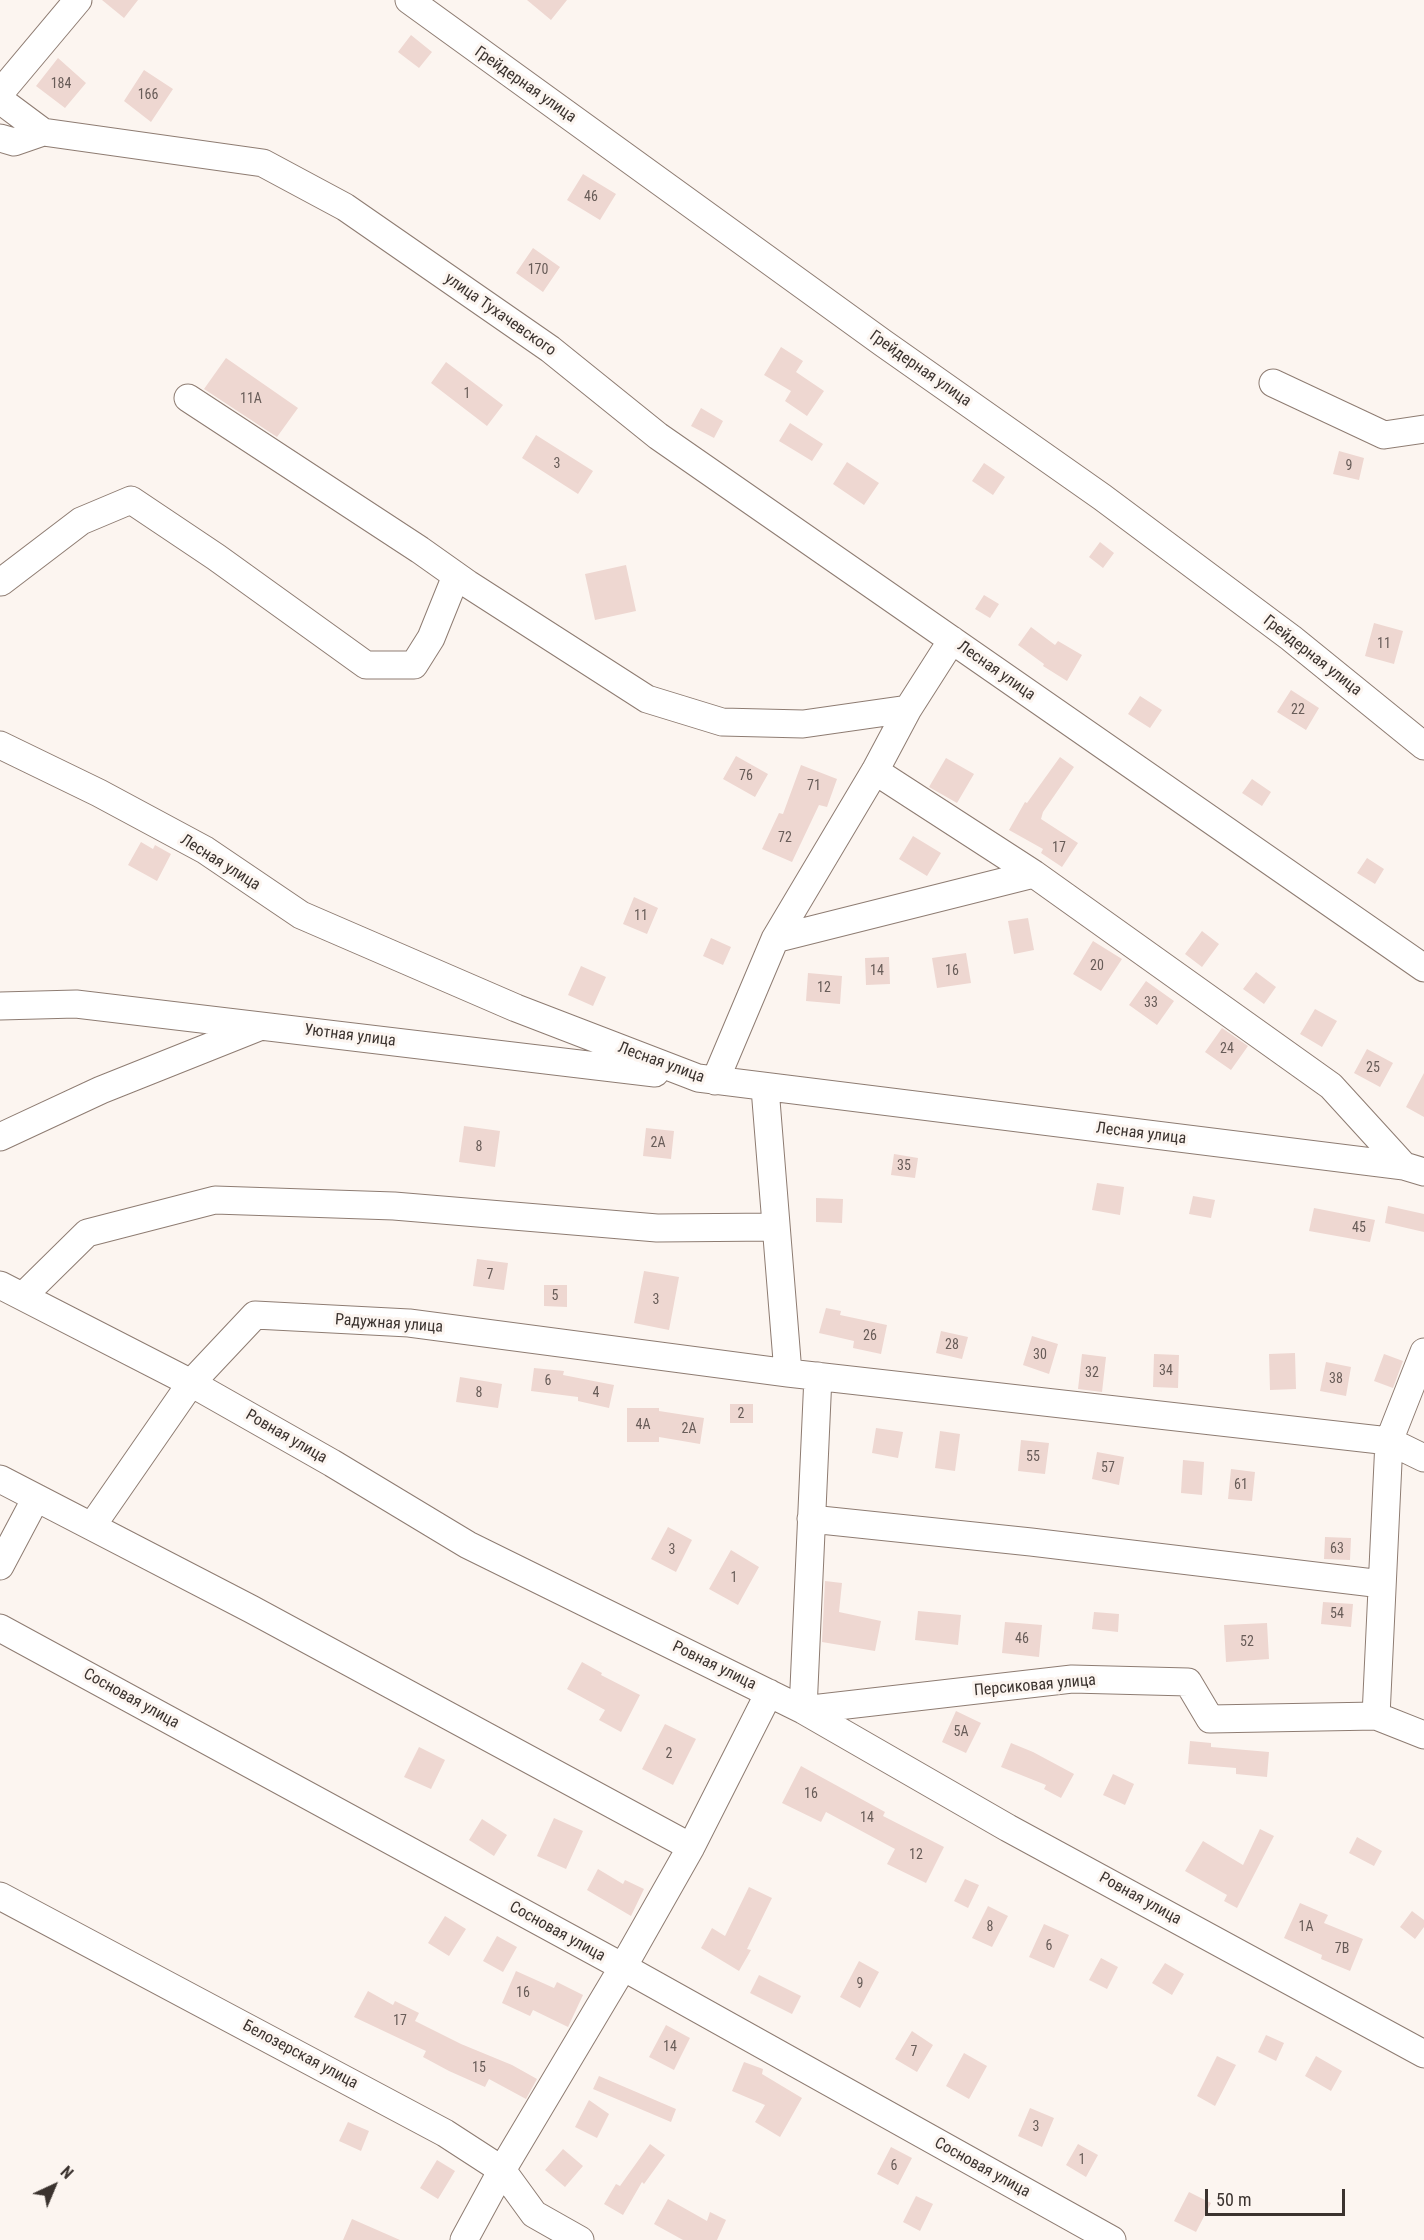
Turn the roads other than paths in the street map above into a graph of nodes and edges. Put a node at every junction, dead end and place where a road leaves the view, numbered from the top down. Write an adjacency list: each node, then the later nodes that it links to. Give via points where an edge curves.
1 (78, 0): 3 (street)
2 (409, 0): 15 (street, Грейдерная улица, via 1111,504 1291,638)
3 (0, 93)
4 (0, 100): 5 (street, улица Тухачевского)
5 (44, 132): 6 (street, via 14,142); 12 (street, улица Тухачевского, via 263,163 345,207 550,349 658,436)
6 (0, 138)
7 (1273, 383): 9 (street, via 1384,435)
8 (188, 398): 10 (street)
9 (1424, 429)
10 (456, 576): 11 (street, via 431,638 414,665 366,665 131,500 81,521); 13 (street, via 646,699 722,722 802,724)
11 (2, 582)
12 (952, 640): 13 (street); 19 (street, Лесная улица)
13 (908, 709): 16 (street)
14 (0, 745): 22 (street, Лесная улица, via 205,850 301,915 516,1008)
15 (1424, 746)
16 (875, 771): 17 (street); 18 (street)
17 (1034, 874): 18 (street); 25 (street, via 1331,1086)
18 (775, 939): 22 (street)
19 (1424, 968)
20 (0, 1006): 21 (street, Уютная улица, via 76,1004)
21 (263, 1026): 22 (street, Уютная улица); 24 (street, via 101,1090)
22 (706, 1080): 23 (street, Лесная улица)
23 (765, 1088): 25 (street, Лесная улица); 26 (street)
24 (0, 1137)
25 (1414, 1169)
26 (776, 1227): 27 (street, via 657,1228 394,1206 215,1200 87,1233); 29 (street)
27 (12, 1290): 31 (street, Ровная улица)
28 (1424, 1352): 32 (street)
29 (788, 1372): 30 (street); 31 (street, Радужная улица, via 409,1323 255,1315)
30 (818, 1376): 32 (street); 36 (street)
31 (191, 1383): 37 (street, Радужная улица); 41 (street, Ровная улица, via 468,1545)
32 (1389, 1441): 33 (street); 39 (street)
33 (1424, 1458)
34 (0, 1479): 35 (street)
35 (36, 1498): 37 (street); 38 (street)
36 (811, 1519): 39 (street); 42 (street)
37 (92, 1527): 45 (street)
38 (0, 1566)
39 (1382, 1584): 43 (street)
40 (0, 1628): 47 (street, Сосновая улица)
41 (769, 1692): 42 (street, Ровная улица); 45 (street)
42 (803, 1710): 43 (street, Персиковая улица, via 1072,1679 1188,1682 1210,1719); 48 (street, Ровная улица, via 1008,1828)
43 (1376, 1716): 44 (street, Персиковая улица)
44 (1424, 1735)
45 (691, 1847): 47 (street)
46 (0, 1896): 49 (street, Белозерская улица, via 446,2133)
47 (623, 1967): 49 (street); 50 (street, Сосновая улица)
48 (1424, 2055)
49 (502, 2170): 51 (street); 52 (street, Белозерская улица, via 534,2214)
50 (1107, 2239)
51 (464, 2240)
52 (580, 2240)

